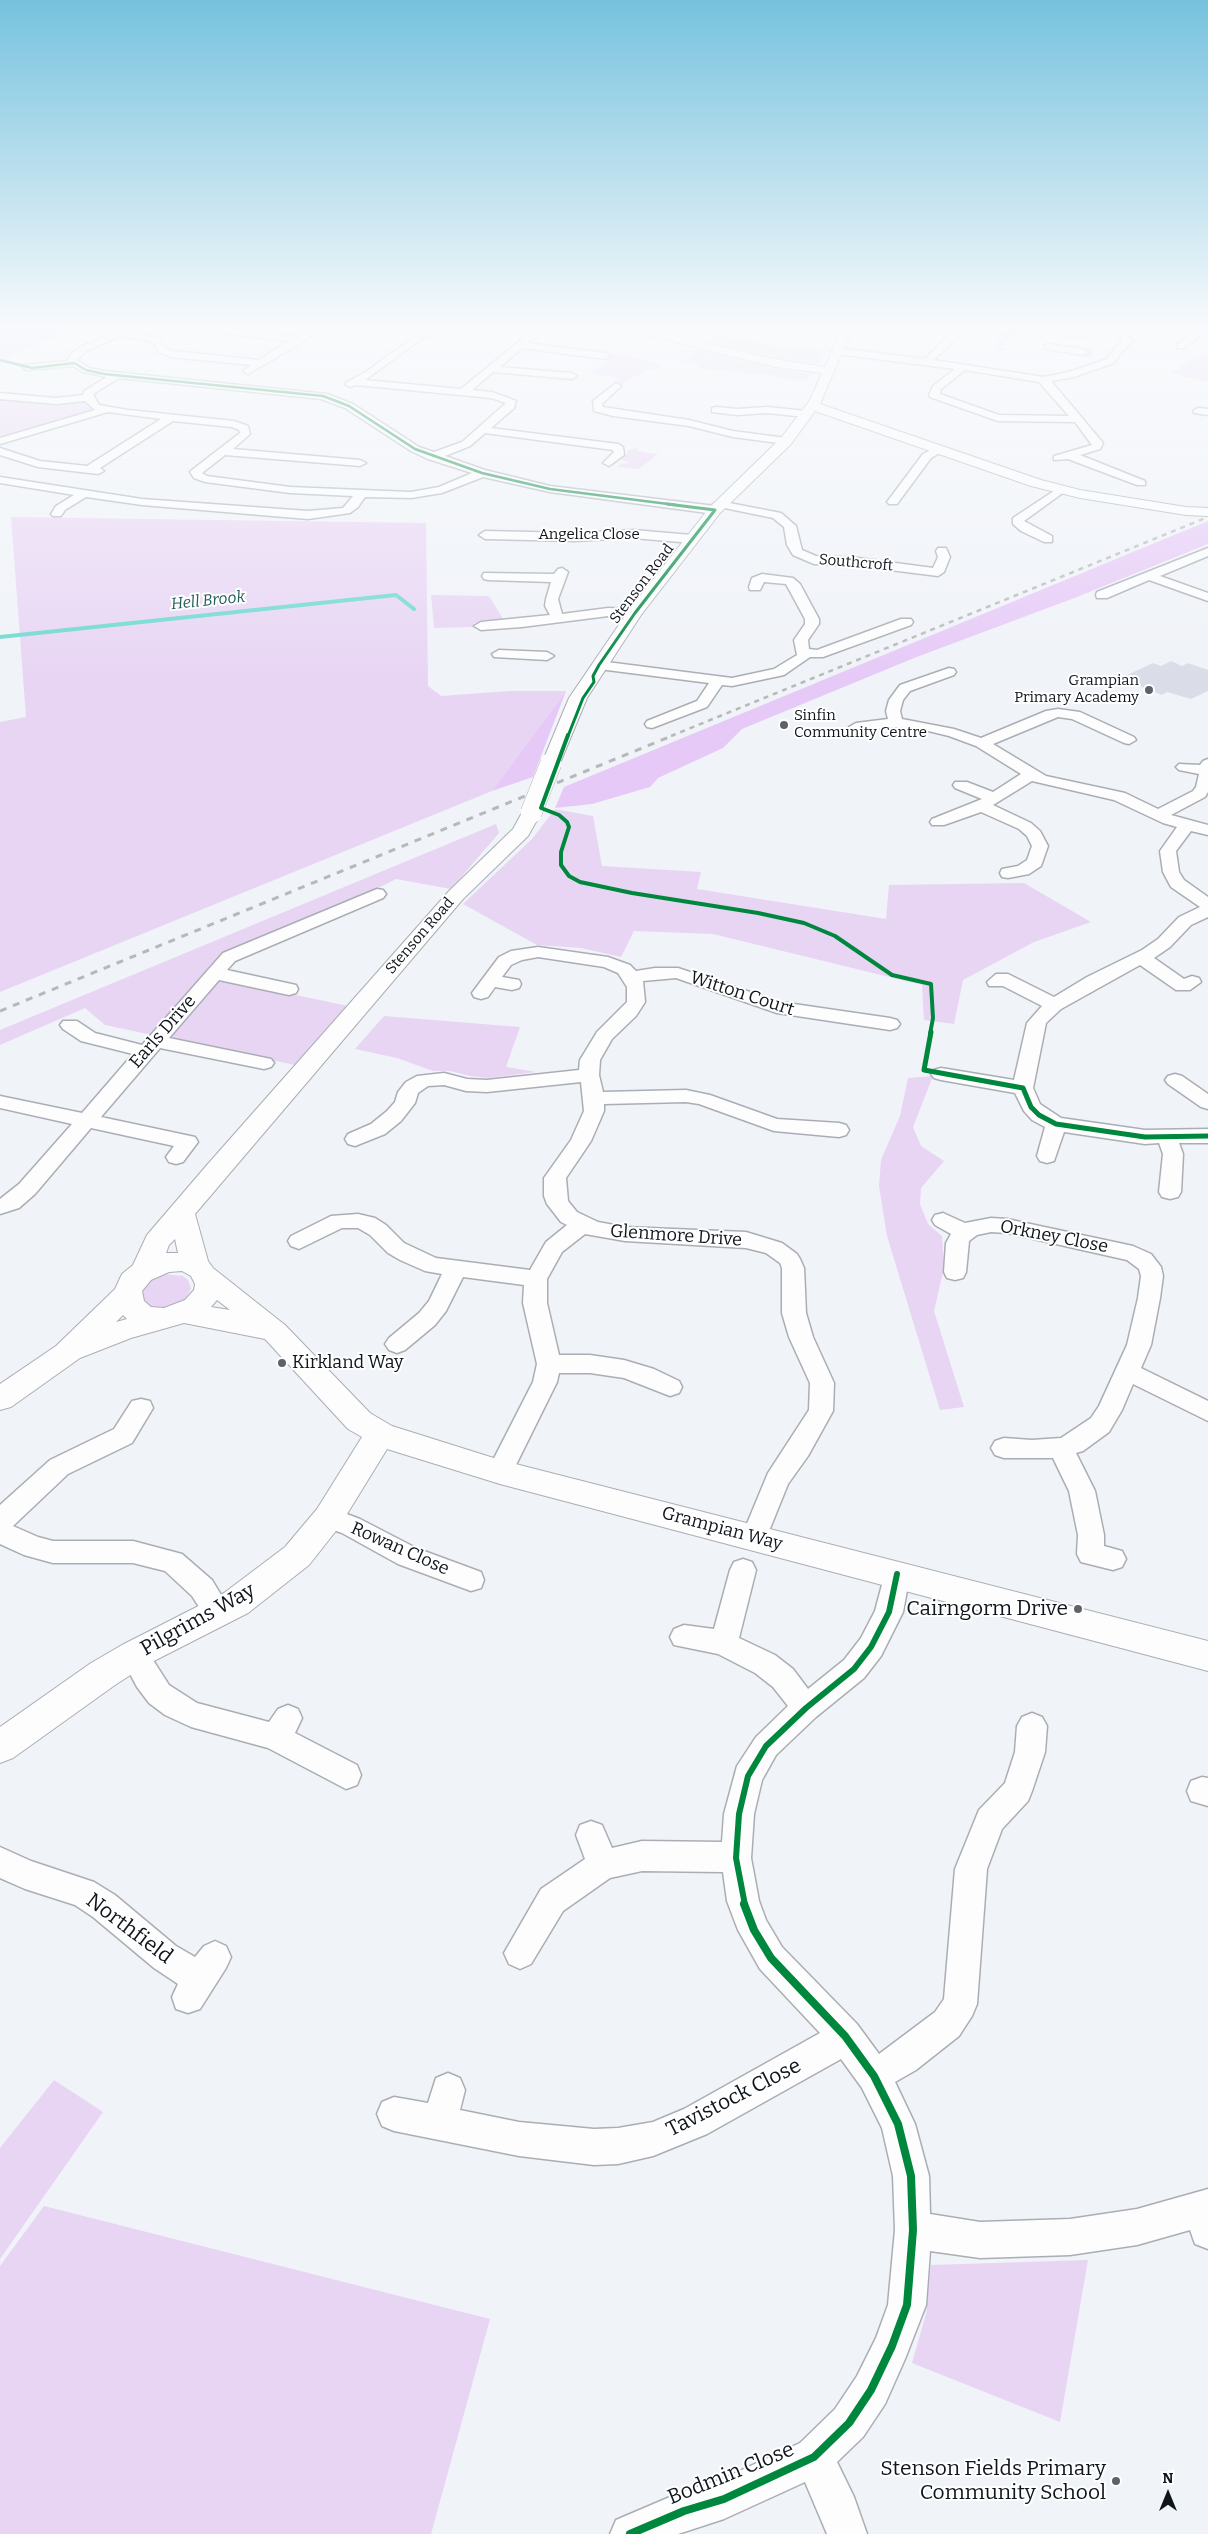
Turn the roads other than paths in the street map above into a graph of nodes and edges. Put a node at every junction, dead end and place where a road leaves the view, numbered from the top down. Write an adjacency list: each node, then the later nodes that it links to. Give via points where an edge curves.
1 (135, 442): 10 (street, via 94,471 38,464)
2 (234, 442): 11 (street)
3 (405, 442): 12 (street)
4 (468, 442): 12 (street)
5 (580, 442): 14 (street, via 618,447 620,453)
6 (785, 442): 22 (street, Stenson Road)
7 (917, 442): 9 (street)
8 (1097, 442): 17 (street, via 1096,447 1063,456)
9 (939, 449): 18 (street); 21 (street, via 927,456)
10 (0, 451)
11 (222, 451): 13 (street); 19 (street, via 196,472 198,476 290,490)
12 (432, 457): 15 (street)
13 (360, 464)
14 (610, 464)
15 (482, 473): 19 (street, via 436,492); 22 (street, via 550,489)
16 (1, 481): 20 (street)
17 (1141, 483)
18 (1060, 490): 23 (street); 27 (street, via 1016,521)
19 (361, 493): 20 (street, via 346,511 318,515 174,505)
20 (83, 494): 24 (street, via 60,508)
21 (893, 502)
22 (717, 507): 26 (street, Stenson Road); 28 (street, Southcroft, via 777,515 790,526 797,552 814,560 938,572 944,557)
23 (1208, 512)
24 (57, 514)
25 (476, 525): 26 (street, Angelica Close, via 479,538 633,534)
26 (692, 539): 35 (street, Stenson Road)
27 (1048, 539)
28 (942, 551)
29 (1208, 552): 31 (street)
30 (488, 576): 36 (street, via 560,575 552,606)
31 (1149, 576): 33 (street); 34 (street)
32 (756, 587): 40 (street, via 756,581 762,578 779,578 794,584 812,619 801,640)
33 (1102, 595)
34 (1208, 597)
35 (632, 617): 36 (street); 42 (street, Stenson Road)
36 (558, 619): 38 (street)
37 (906, 622): 40 (street, via 825,652)
38 (498, 625): 39 (street); 41 (street, via 499,657)
39 (481, 626)
40 (804, 652): 44 (street, via 804,656 779,672 753,679)
41 (547, 656)
42 (599, 665): 44 (street); 92 (street, Stenson Road, bridge, via 578,698 521,832 456,895)
43 (942, 678): 45 (street, via 905,688 896,700)
44 (718, 681): 46 (street, via 702,704)
45 (896, 723): 47 (street); 49 (street, via 920,725)
46 (652, 724)
47 (856, 727)
48 (1129, 740): 49 (street, via 1074,715 1058,713)
49 (981, 743): 52 (street)
50 (1184, 767): 51 (street)
51 (1206, 767): 55 (street, via 1204,788 1199,794)
52 (1032, 775): 54 (street); 55 (street, via 1052,783 1119,796)
53 (961, 785): 54 (street)
54 (988, 802): 56 (street); 59 (street, via 1025,826 1040,846 1035,862 1023,870)
55 (1158, 815): 57 (street)
56 (938, 822)
57 (1186, 826): 58 (street); 61 (street, via 1168,851 1171,872 1177,882)
58 (1208, 830)
59 (1008, 873)
60 (371, 902): 64 (street, Earls Drive, via 240,951 229,957)
61 (1208, 905)
62 (1208, 910): 63 (street, via 1185,921 1164,943)
63 (1141, 958): 67 (street, via 1183,986); 70 (street)
64 (214, 973): 69 (street); 73 (street, Earls Drive)
65 (632, 977): 68 (street, via 618,965 608,962 530,952 505,961); 71 (street, Witton Court, via 678,973 777,1008 854,1013); 76 (street, Glenmore Drive, via 636,1002 594,1050)
66 (996, 982): 70 (street, via 1002,978)
67 (1192, 982)
68 (495, 986)
69 (290, 989)
70 (1054, 1005): 78 (street, via 1037,1023)
71 (890, 1024)
72 (70, 1025): 73 (street, via 88,1038)
73 (151, 1046): 74 (street); 82 (street, Earls Drive)
74 (264, 1063)
75 (941, 1074): 78 (street)
76 (589, 1075): 79 (street, Glenmore Drive); 87 (street, via 487,1086 424,1080 408,1092 405,1103 383,1133)
77 (1176, 1080): 81 (street)
78 (1023, 1088): 83 (street, via 1031,1107)
79 (594, 1098): 84 (street, via 686,1096 774,1125); 94 (street, Glenmore Drive, via 594,1111 582,1140 555,1178 558,1204)
80 (0, 1102): 82 (street)
81 (1208, 1103)
82 (87, 1120): 89 (street, via 188,1142); 91 (street, Earls Drive, via 27,1189 12,1203)
83 (1056, 1124): 86 (street, via 1121,1135); 88 (street)
84 (839, 1130)
85 (1208, 1136): 86 (street)
86 (1167, 1138): 90 (street, via 1173,1154)
87 (354, 1139)
88 (1047, 1156)
89 (176, 1157)
90 (1170, 1192)
91 (0, 1207)
92 (182, 1214): 98 (street, Stenson Road, via 157,1242); 99 (street)
93 (943, 1220): 95 (street)
94 (582, 1225): 101 (street, via 554,1247); 120 (street, Glenmore Drive, via 625,1234 746,1240 774,1248 789,1259 793,1268 796,1324 818,1372 823,1397 815,1424 777,1480)
95 (964, 1232): 100 (street, via 957,1243); 108 (street, Orkney Close, via 980,1226 1007,1226 1133,1254 1151,1252 1152,1276 1144,1329)
96 (299, 1241): 97 (street, via 323,1219 367,1223 408,1255)
97 (456, 1269): 101 (street); 105 (street, via 432,1312)
98 (145, 1270): 99 (street, via 165,1263 182,1262); 102 (street, via 132,1281)
99 (200, 1270): 103 (street, via 208,1284 207,1294 195,1307); 104 (street, Grampian Way)
100 (955, 1272)
101 (536, 1279): 107 (street, via 535,1303)
102 (128, 1294): 103 (street, via 130,1305 138,1313 149,1317); 106 (street)
103 (174, 1316): 104 (street, via 228,1320); 106 (street, via 121,1331)
104 (275, 1332): 113 (street, Grampian Way, via 346,1409)
105 (397, 1344)
106 (66, 1354): 110 (street)
107 (548, 1364): 109 (street, via 590,1364 624,1369); 116 (street, via 545,1382)
108 (1128, 1372): 112 (street); 115 (street, Orkney Close, via 1100,1425 1074,1444)
109 (670, 1387)
110 (0, 1398)
111 (141, 1408): 118 (street, via 123,1436 59,1468)
112 (1208, 1412)
113 (381, 1434): 116 (street, Grampian Way, via 426,1451); 117 (street, Pilgrims Way)
114 (1004, 1448): 115 (street)
115 (1061, 1448): 121 (street, via 1082,1490 1091,1535 1090,1554)
116 (500, 1472): 120 (street, Grampian Way)
117 (328, 1518): 124 (street, Rowan Close, via 351,1526 407,1556); 125 (street, Pilgrims Way, via 297,1556)
118 (0, 1522)
119 (0, 1532): 125 (street, via 53,1552 133,1552 173,1562 202,1588)
120 (754, 1538): 123 (street, Grampian Way)
121 (1113, 1559)
122 (743, 1570): 127 (street)
123 (897, 1574): 129 (street, Grampian Way); 130 (street, Bodmin Close, via 890,1612 871,1648 854,1669)
124 (471, 1580)
125 (218, 1613): 128 (street, Pilgrims Way)
126 (684, 1637): 127 (street)
127 (724, 1642): 130 (street, via 739,1653 765,1664 783,1678)
128 (134, 1655): 132 (street, Pilgrims Way); 133 (street, via 159,1694 174,1706 190,1714 281,1728)
129 (1208, 1656)
130 (806, 1708): 135 (street, Bodmin Close, via 766,1746 748,1776 739,1814)
131 (1032, 1726): 141 (street, via 1030,1752 1017,1791 990,1820 971,1869 960,2004 947,2024 904,2058)
132 (0, 1747)
133 (346, 1775)
134 (591, 1835): 137 (street)
135 (736, 1858): 137 (street, via 642,1856); 140 (street, Bodmin Close, via 743,1901 771,1958)
136 (0, 1862): 139 (street, Northfield, via 25,1874 84,1893 165,1957)
137 (603, 1864): 138 (street, via 552,1900)
138 (520, 1953)
139 (201, 1978)
140 (845, 2036): 141 (street, Bodmin Close); 144 (street, Tavistock Close, via 816,2056 695,2122 653,2139 594,2147 519,2139)
141 (874, 2076): 146 (street, Bodmin Close, via 898,2124 906,2150 911,2176)
142 (448, 2090): 144 (street)
143 (394, 2114): 144 (street, Tavistock Close)
144 (440, 2122)
145 (1205, 2216): 146 (street, via 1070,2237 980,2240)
146 (913, 2230): 147 (street, Bodmin Close, via 907,2305 892,2346 871,2390 849,2423)
147 (814, 2457): 148 (street, Bodmin Close, via 724,2499 684,2510); 149 (street, via 834,2497)
148 (630, 2534)
149 (847, 2534)

